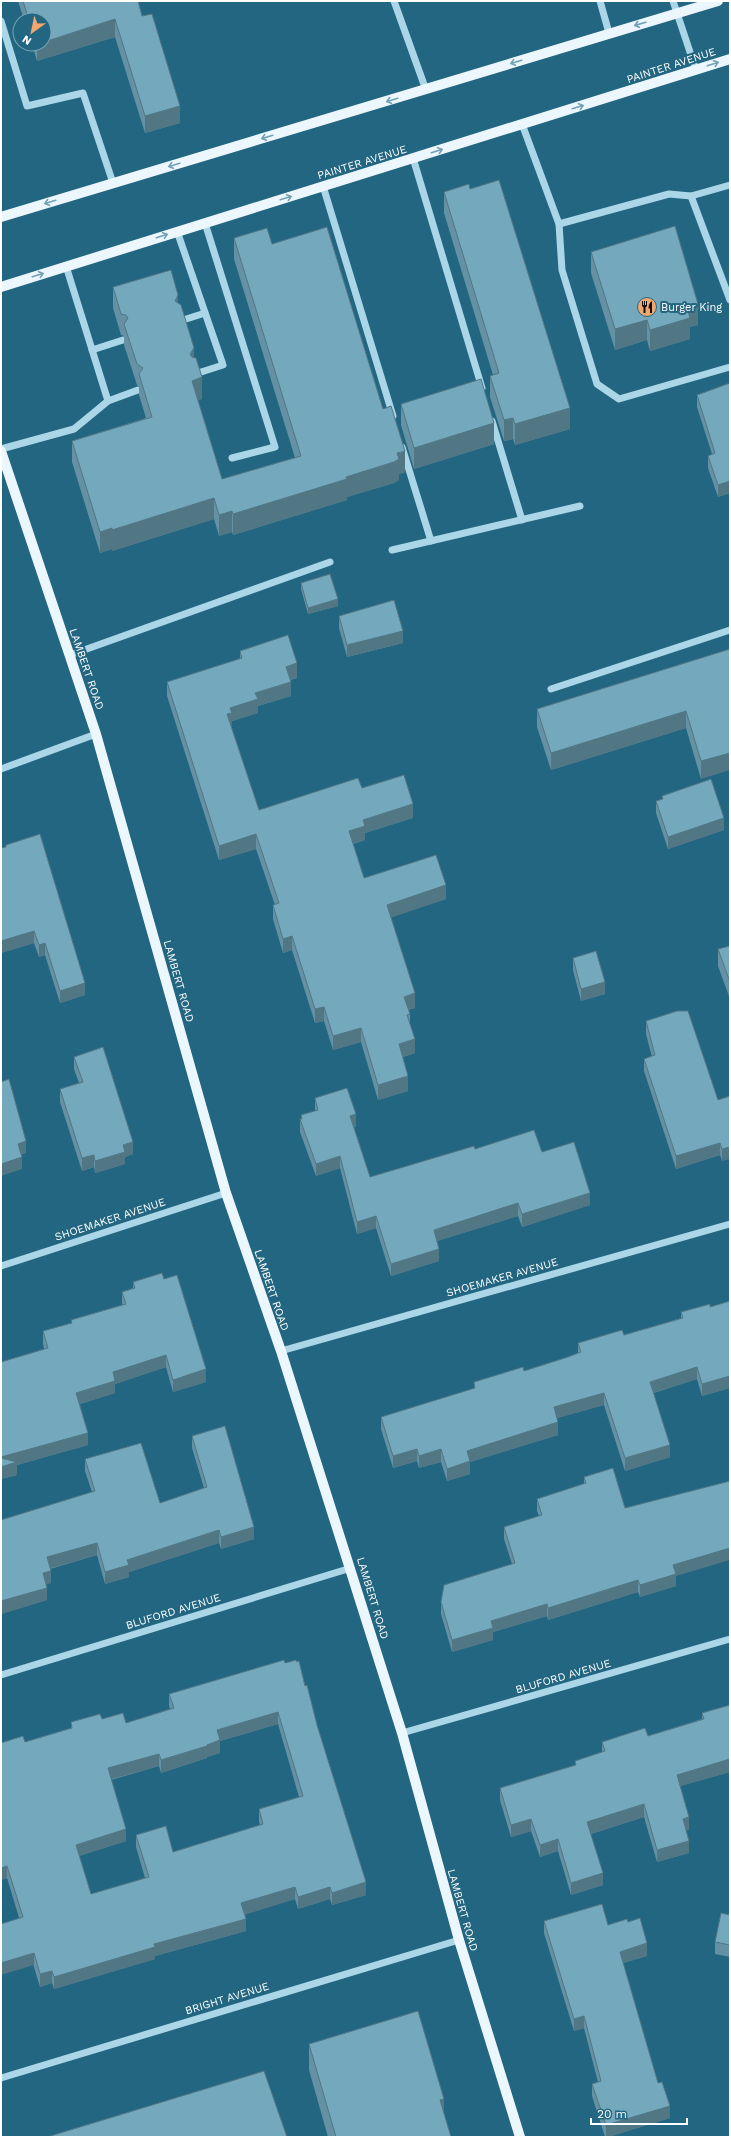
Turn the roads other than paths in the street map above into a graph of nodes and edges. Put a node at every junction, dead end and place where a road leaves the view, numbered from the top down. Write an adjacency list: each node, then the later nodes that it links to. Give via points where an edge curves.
1 (394, 1): 10 (street)
2 (600, 1): 7 (street)
3 (673, 1): 5 (street)
4 (718, 1): 5 (main road)
5 (678, 14): 7 (main road, one-way to 7); 9 (street)
6 (1, 21): 13 (street, via 27,106 83,94)
7 (609, 33): 10 (main road, one-way to 10)
8 (730, 59): 9 (main road, PAINTER AVENUE, one-way to 8)
9 (696, 70): 11 (main road, PAINTER AVENUE, one-way to 9)
10 (426, 90): 13 (main road, one-way to 13)
11 (522, 124): 12 (main road, PAINTER AVENUE, one-way to 11); 19 (street)
12 (413, 158): 15 (main road, PAINTER AVENUE); 31 (street)
13 (113, 184): 17 (main road, one-way to 17)
14 (730, 185): 16 (street)
15 (323, 186): 18 (main road, PAINTER AVENUE, one-way to 15); 34 (street)
16 (691, 196): 19 (street, via 669,194); 23 (street)
17 (1, 217)
18 (205, 222): 20 (main road, PAINTER AVENUE); 37 (street, via 275,446)
19 (559, 224): 28 (street, via 562,270 597,384 619,399)
20 (177, 231): 21 (main road, PAINTER AVENUE, one-way to 20); 24 (street)
21 (66, 266): 22 (main road, PAINTER AVENUE, one-way to 21); 27 (street)
22 (1, 287)
23 (730, 300)
24 (205, 313): 25 (street); 29 (street, via 223,365)
25 (180, 321)
26 (123, 340): 27 (street)
27 (92, 350): 32 (street)
28 (730, 367)
29 (195, 374)
30 (138, 390): 32 (street)
31 (485, 399)
32 (108, 401): 36 (street, via 74,429)
33 (490, 414): 39 (street)
34 (394, 420)
35 (401, 443): 40 (street)
36 (1, 450): 44 (main road, LAMBERT ROAD)
37 (232, 458)
38 (580, 506): 39 (street)
39 (522, 520): 40 (street)
40 (431, 541): 41 (street)
41 (392, 550)
42 (330, 562): 44 (street)
43 (730, 630): 45 (street)
44 (70, 654): 46 (main road, LAMBERT ROAD)
45 (551, 689)
46 (96, 734): 47 (street); 48 (main road, LAMBERT ROAD)
47 (1, 769)
48 (226, 1193): 50 (street, SHOEMAKER AVENUE); 51 (main road, LAMBERT ROAD)
49 (730, 1224): 51 (street, SHOEMAKER AVENUE)
50 (1, 1266)
51 (281, 1351): 52 (main road, LAMBERT ROAD)
52 (351, 1568): 54 (street, BLUFORD AVENUE); 55 (main road, LAMBERT ROAD)
53 (730, 1639): 55 (street, BLUFORD AVENUE)
54 (1, 1675)
55 (402, 1734): 56 (main road, LAMBERT ROAD)
56 (459, 1940): 57 (street, BRIGHT AVENUE); 58 (main road, LAMBERT ROAD)
57 (1, 2078)
58 (520, 2137)

